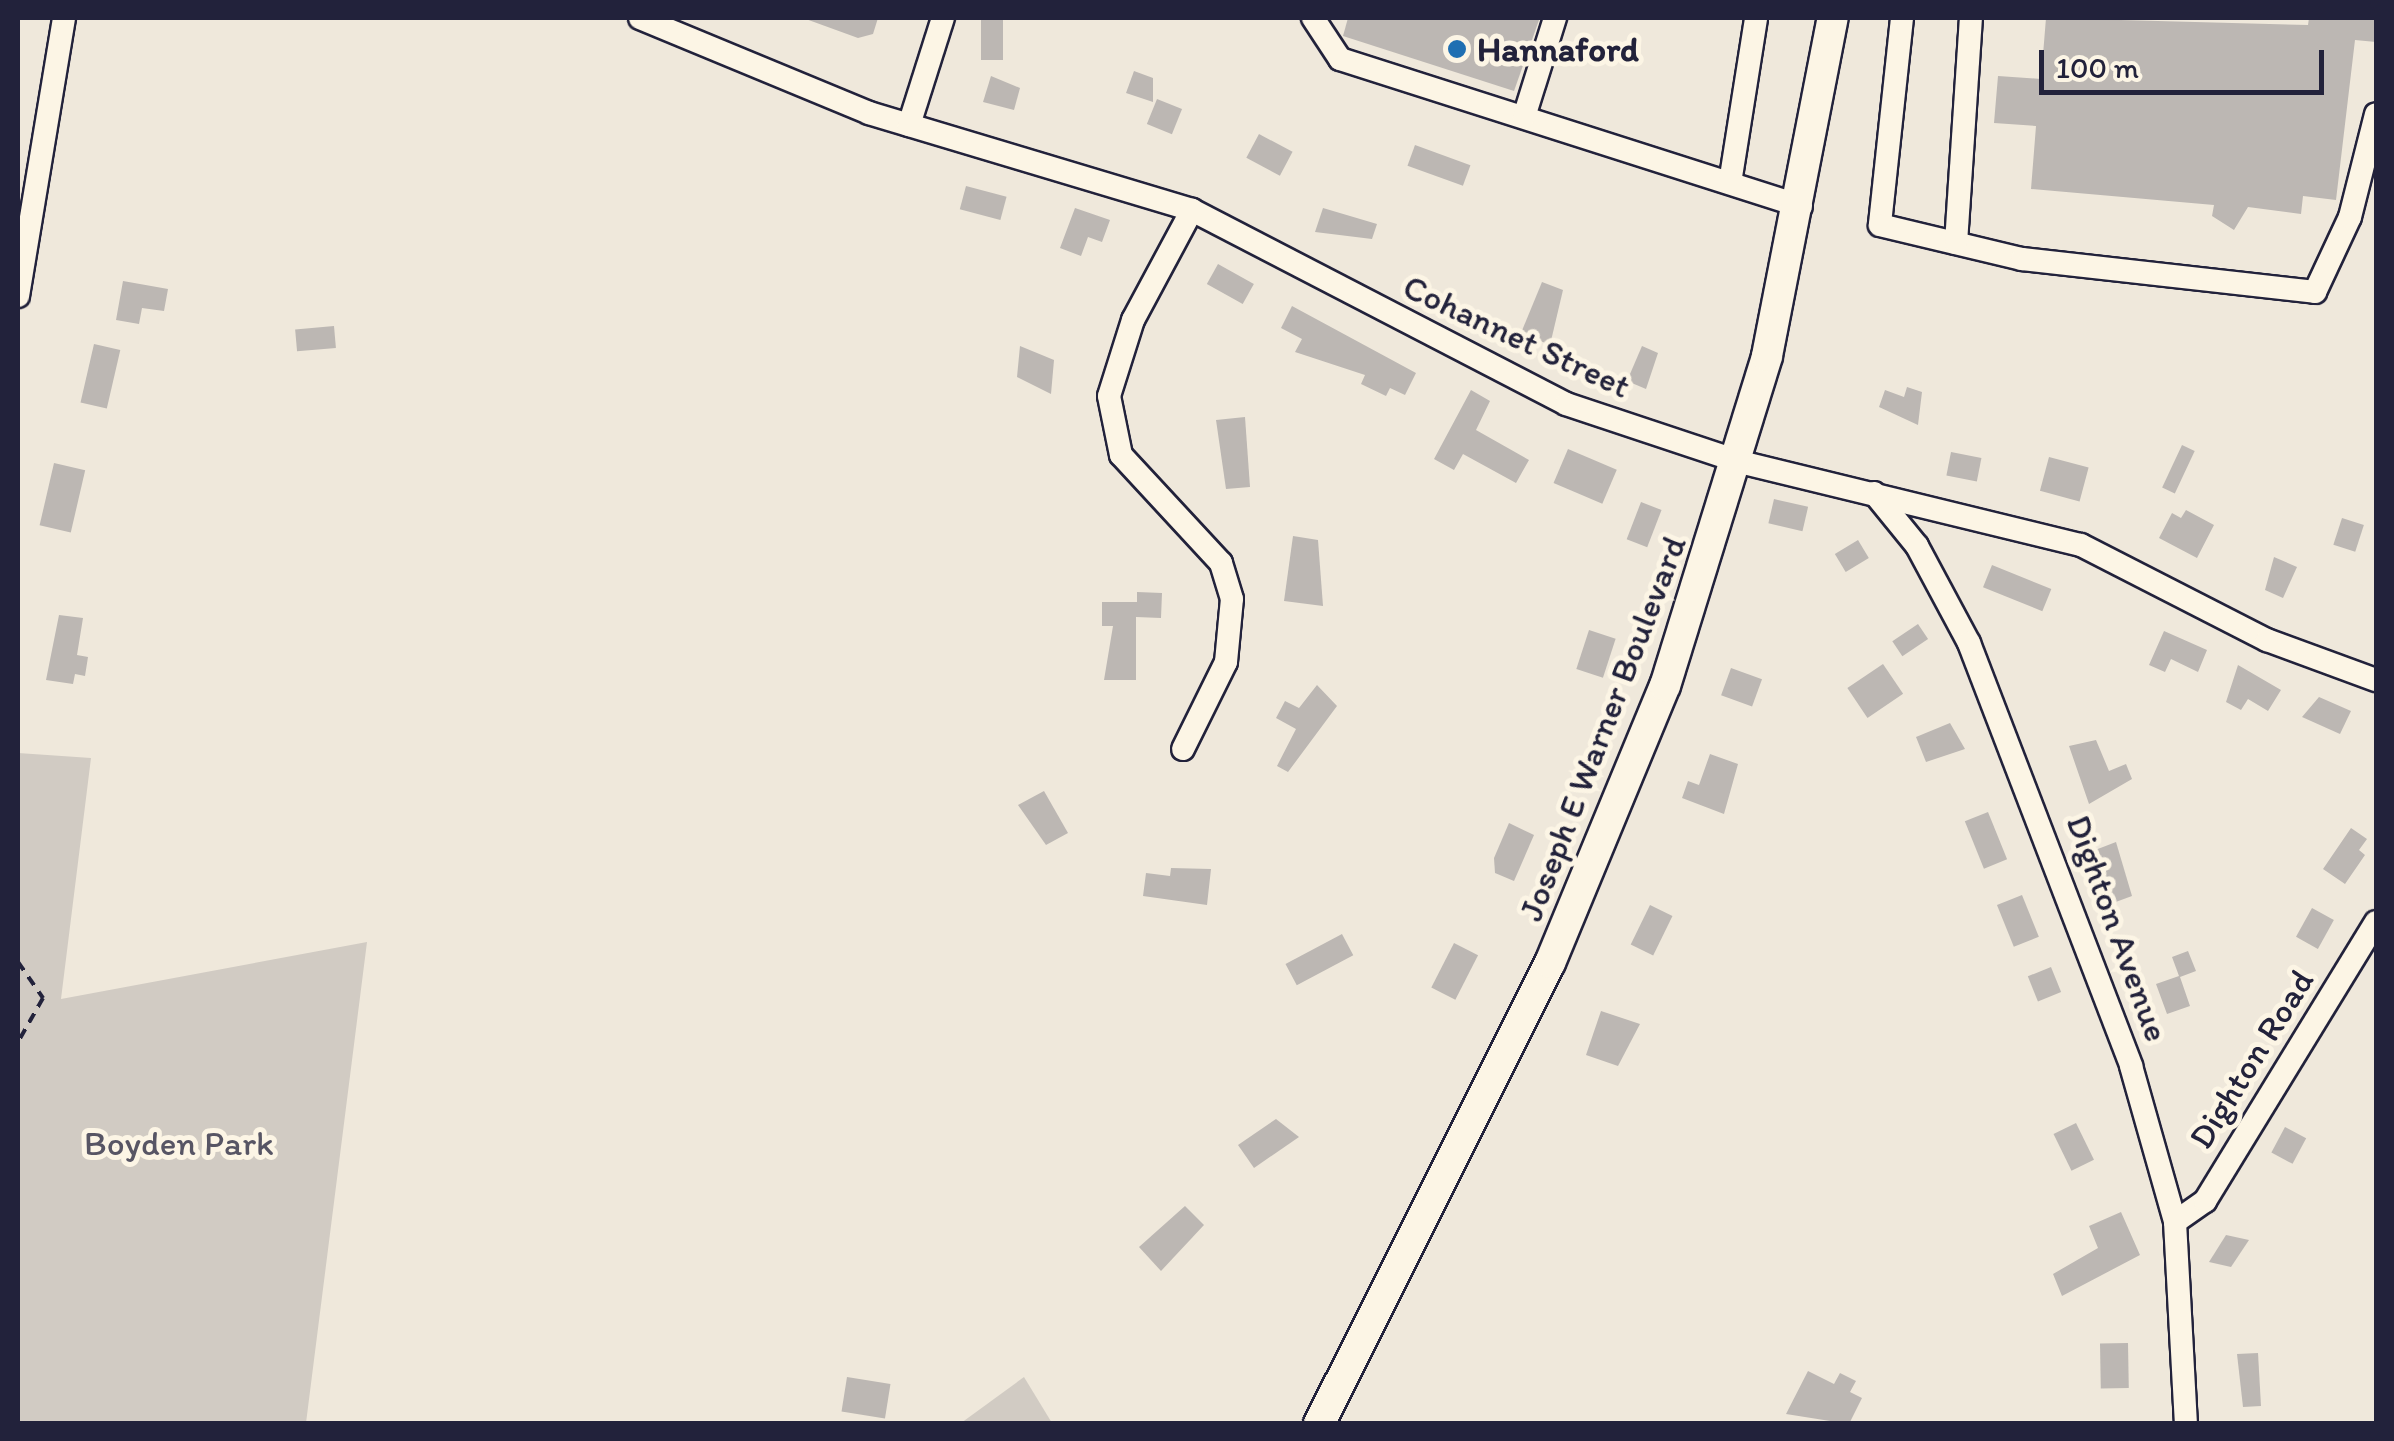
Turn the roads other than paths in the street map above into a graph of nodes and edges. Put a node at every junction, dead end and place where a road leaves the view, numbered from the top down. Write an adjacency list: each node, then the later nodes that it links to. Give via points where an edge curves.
1 (64, 18): 17 (street)
2 (640, 18): 12 (street, Cohannet Street)
3 (943, 18): 12 (street)
4 (1313, 18): 11 (street, via 1340,59)
5 (1555, 18): 11 (street)
6 (1756, 18): 13 (street)
7 (1832, 18): 14 (main road, Joseph E Warner Boulevard)
8 (1902, 18): 16 (street, via 1880,226)
9 (1971, 18): 16 (street)
10 (2376, 114): 16 (street, via 2350,218 2314,292)
11 (1524, 118): 13 (street)
12 (909, 125): 15 (street, Cohannet Street)
13 (1730, 183): 14 (street)
14 (1801, 206): 18 (main road, Joseph E Warner Boulevard)
15 (1192, 210): 18 (street, Cohannet Street, via 1566,404); 21 (street, via 1133,320 1109,396 1120,455 1221,564 1232,598 1226,662)
16 (1956, 244)
17 (18, 296)
18 (1740, 462): 19 (street, Cohannet Street); 24 (main road, Joseph E Warner Boulevard, via 1665,686 1582,892)
19 (1874, 493): 20 (street, Cohannet Street, via 2080,545 2267,640); 23 (street, Dighton Avenue, via 1917,546 1969,642 2131,1066)
20 (2376, 680)
21 (1183, 749)
22 (2376, 922): 23 (street, Dighton Road, via 2205,1201)
23 (2175, 1222): 25 (street, Dighton Avenue)
24 (1319, 1424)
25 (2186, 1424)

